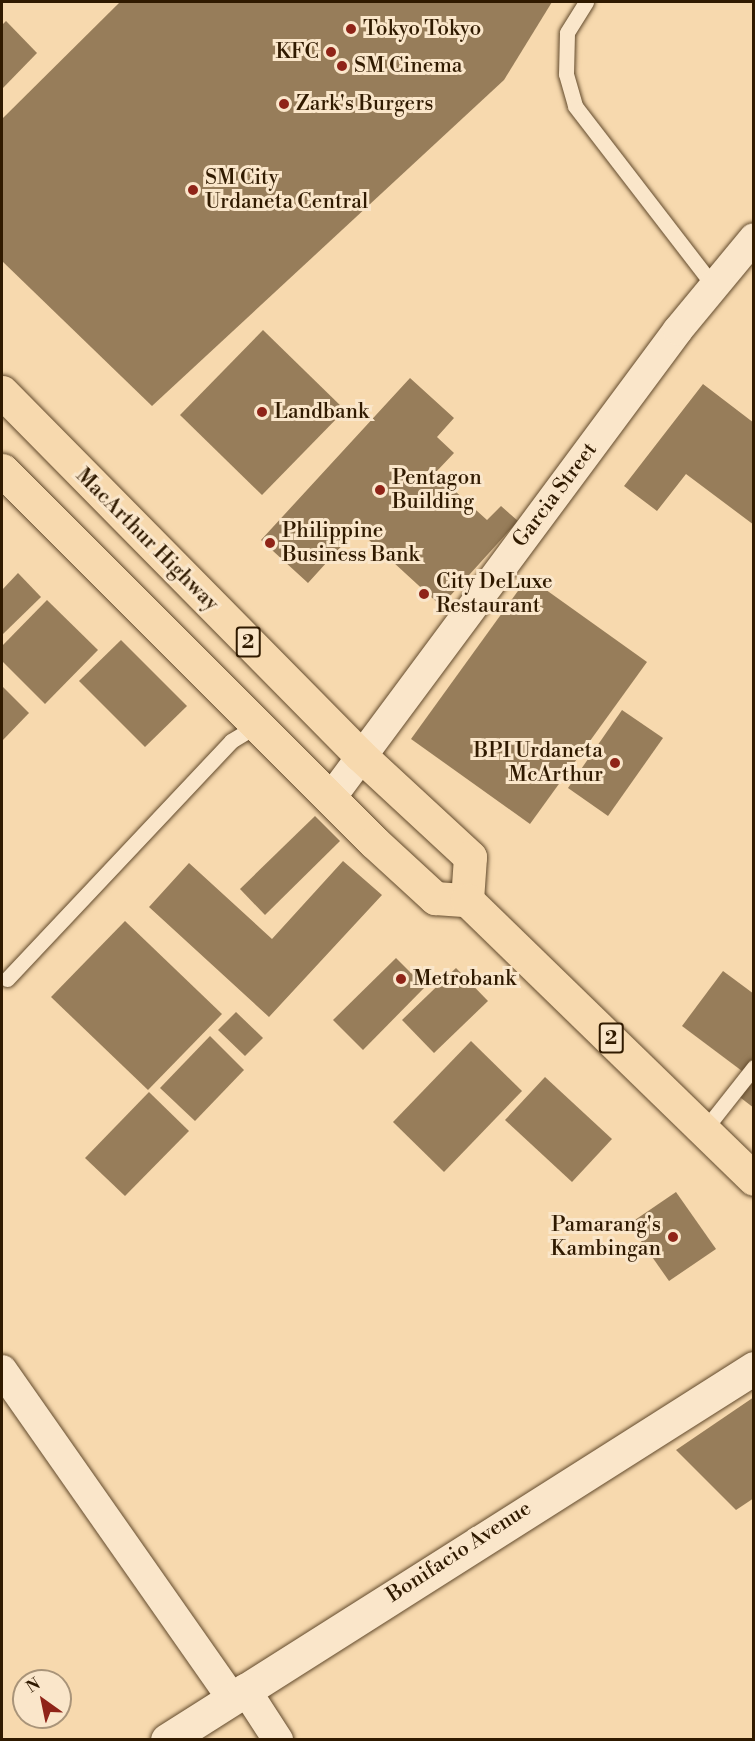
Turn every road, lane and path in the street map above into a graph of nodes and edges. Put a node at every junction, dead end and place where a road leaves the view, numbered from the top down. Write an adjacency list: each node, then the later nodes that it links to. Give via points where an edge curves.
1 (586, 2): 3 (lane, via 567,33 566,74 575,106)
2 (753, 238): 3 (street, Garcia Street)
3 (713, 285): 7 (street, Garcia Street)
4 (2, 392): 7 (main road, MacArthur Highway / 2)
5 (2, 470): 6 (main road)
6 (254, 727): 8 (main road); 10 (lane, via 231,741)
7 (360, 755): 8 (street, Garcia Street); 9 (main road, MacArthur Highway / 2, via 470,857)
8 (330, 799): 9 (main road, via 435,898)
9 (467, 900): 12 (main road, 2)
10 (7, 978)
11 (753, 1067): 12 (lane)
12 (705, 1129): 13 (main road, 2)
13 (753, 1179)
14 (753, 1368): 16 (street, Bonifacio Avenue)
15 (2, 1370): 16 (street)
16 (238, 1693): 17 (street, Bonifacio Avenue); 18 (street)
17 (167, 1740)
18 (278, 1740)

